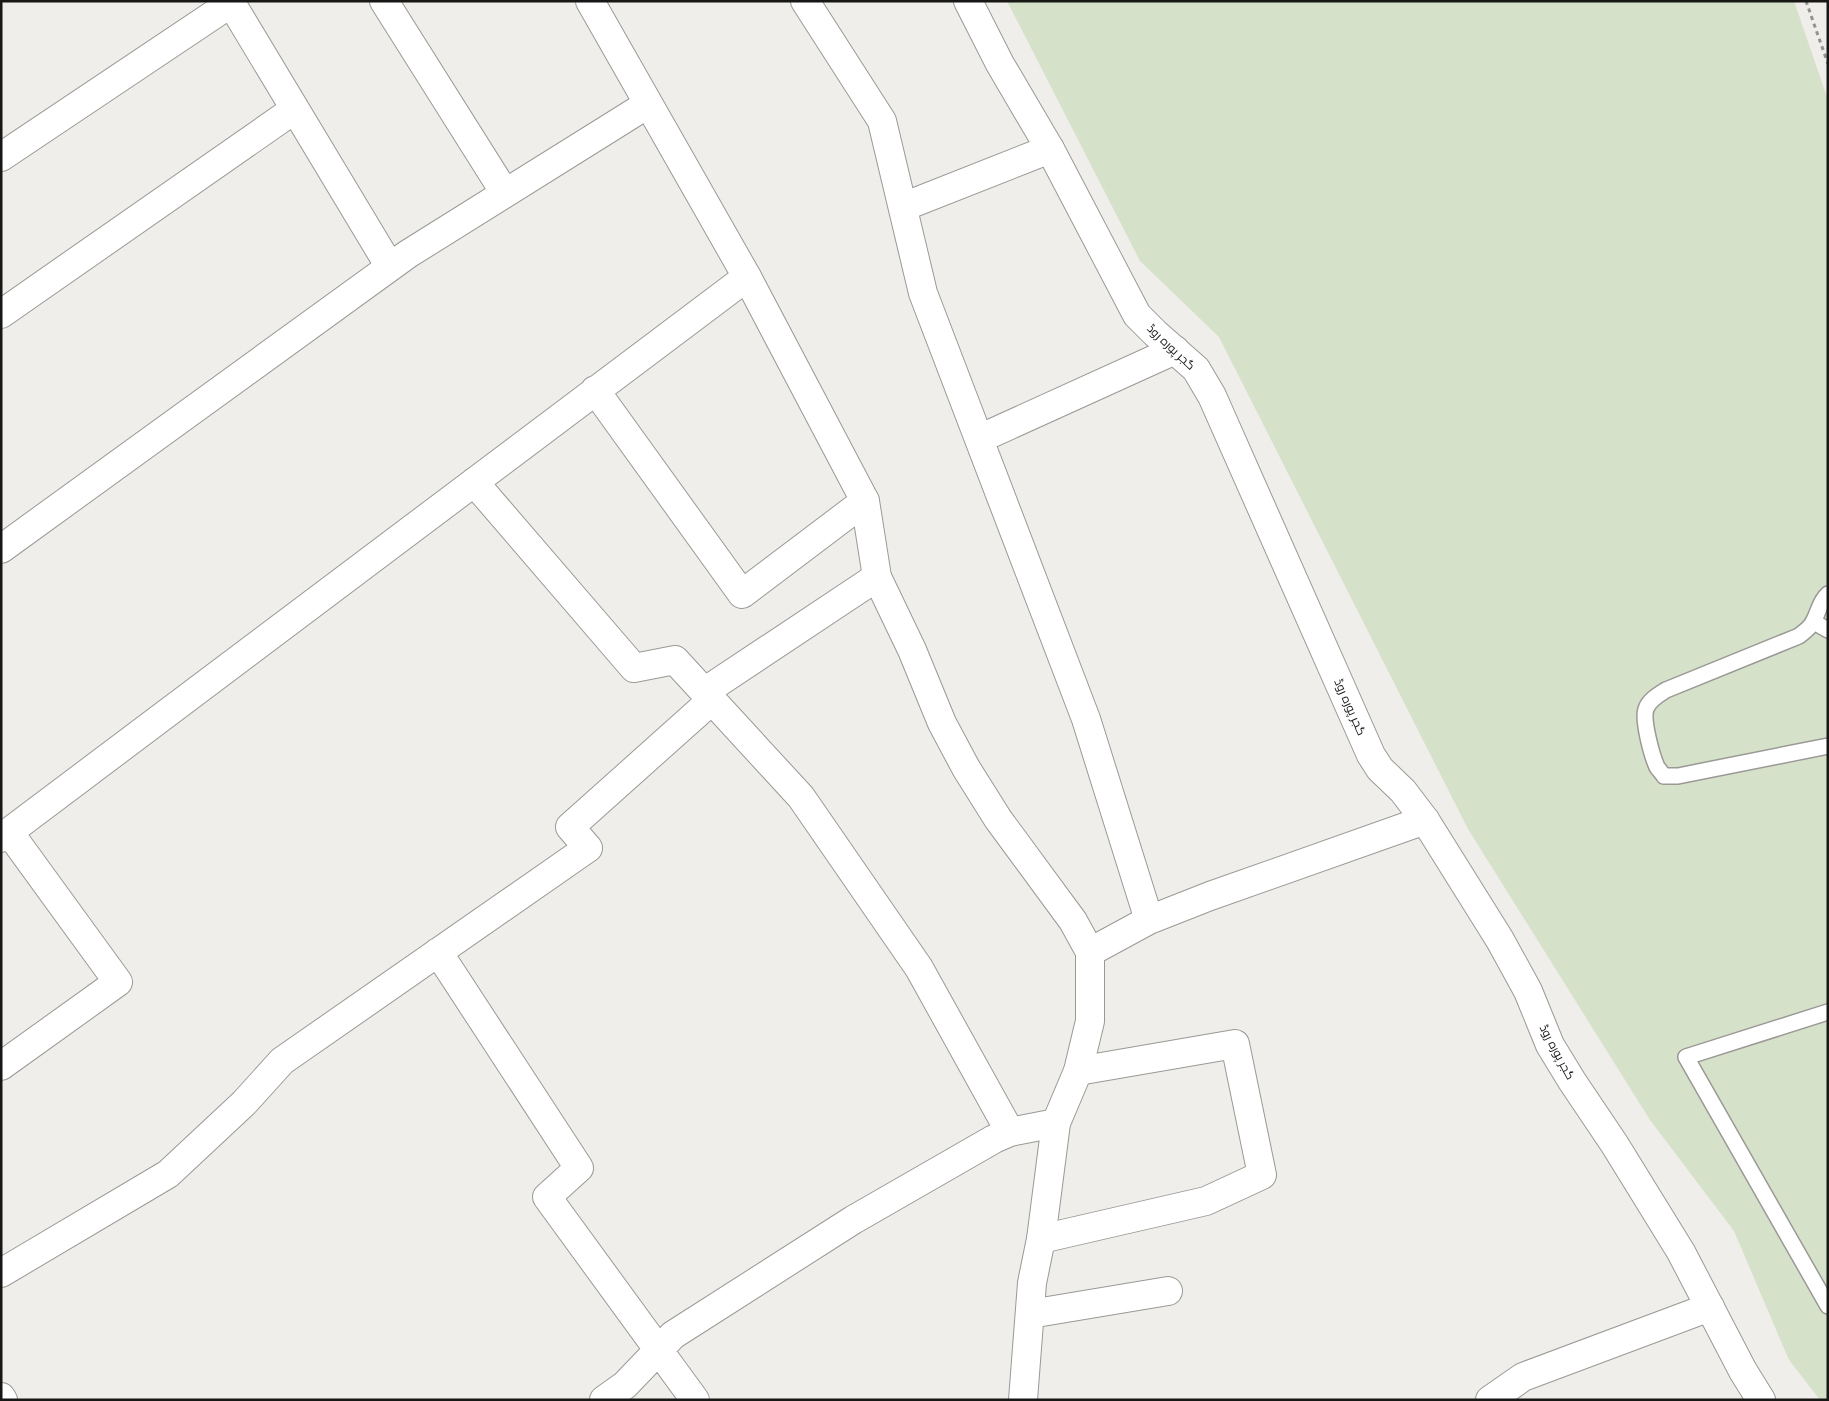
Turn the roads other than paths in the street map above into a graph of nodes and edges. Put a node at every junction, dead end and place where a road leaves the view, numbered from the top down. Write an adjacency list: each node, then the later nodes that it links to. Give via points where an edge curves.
1 (384, 1): 10 (street)
2 (590, 1): 6 (street)
3 (804, 1): 11 (street, via 882,121)
4 (968, 1): 8 (street, گجر پورہ روڈ)
5 (230, 2): 7 (street); 9 (street)
6 (648, 104): 10 (street); 13 (street)
7 (295, 109): 12 (street); 14 (street)
8 (1050, 150): 11 (street); 15 (street, گجر پورہ روڈ, via 1137,315)
9 (1, 156)
10 (505, 194): 12 (street)
11 (902, 207): 17 (street, via 923,294)
12 (390, 267): 20 (street)
13 (747, 278): 16 (street); 19 (street)
14 (1, 314)
15 (1175, 350): 17 (street); 27 (street, گجر پورہ روڈ, via 1196,369 1212,396 1371,755)
16 (595, 390): 18 (street); 19 (street, via 742,594)
17 (979, 439): 29 (street, via 1086,719)
18 (474, 482): 25 (street, via 634,668 675,660); 28 (street)
19 (865, 501): 21 (street)
20 (1, 549)
21 (878, 577): 25 (street); 31 (street, via 942,724 966,768 998,819 1073,921)
22 (1828, 594): 23 (lane, via 1820,604)
23 (1814, 622): 24 (lane); 26 (lane, via 1799,636 1666,690 1654,697 1646,708 1645,719 1657,768 1664,776 1678,776)
24 (1828, 630)
25 (708, 696): 30 (street, via 570,827 588,848); 36 (street, via 800,796 823,829 919,968)
26 (1828, 746)
27 (1425, 820): 29 (street); 41 (street, گجر پورہ روڈ, via 1500,940 1528,991 1550,1044 1682,1252)
28 (5, 835): 33 (street, via 118,982)
29 (1149, 920): 31 (street)
30 (438, 952): 38 (street, via 282,1061 244,1103 168,1174); 43 (street, via 579,1168 547,1196)
31 (1090, 952): 34 (street, via 1090,1021)
32 (1828, 1012): 40 (lane, via 1686,1057)
33 (1, 1066)
34 (1078, 1070): 35 (street); 37 (street, via 1235,1044 1262,1175 1206,1201)
35 (1056, 1123): 36 (street); 37 (street)
36 (1010, 1132): 43 (street, via 994,1138 853,1220 673,1335)
37 (1041, 1239): 42 (street)
38 (1, 1273)
39 (1168, 1291): 42 (street)
40 (1828, 1306)
41 (1710, 1307): 47 (street, via 1522,1377); 48 (street, گجر پورہ روڈ)
42 (1030, 1314): 46 (street)
43 (659, 1349): 44 (street, via 625,1385); 45 (street)
44 (604, 1400)
45 (695, 1400)
46 (1023, 1400)
47 (1490, 1400)
48 (1761, 1400)

